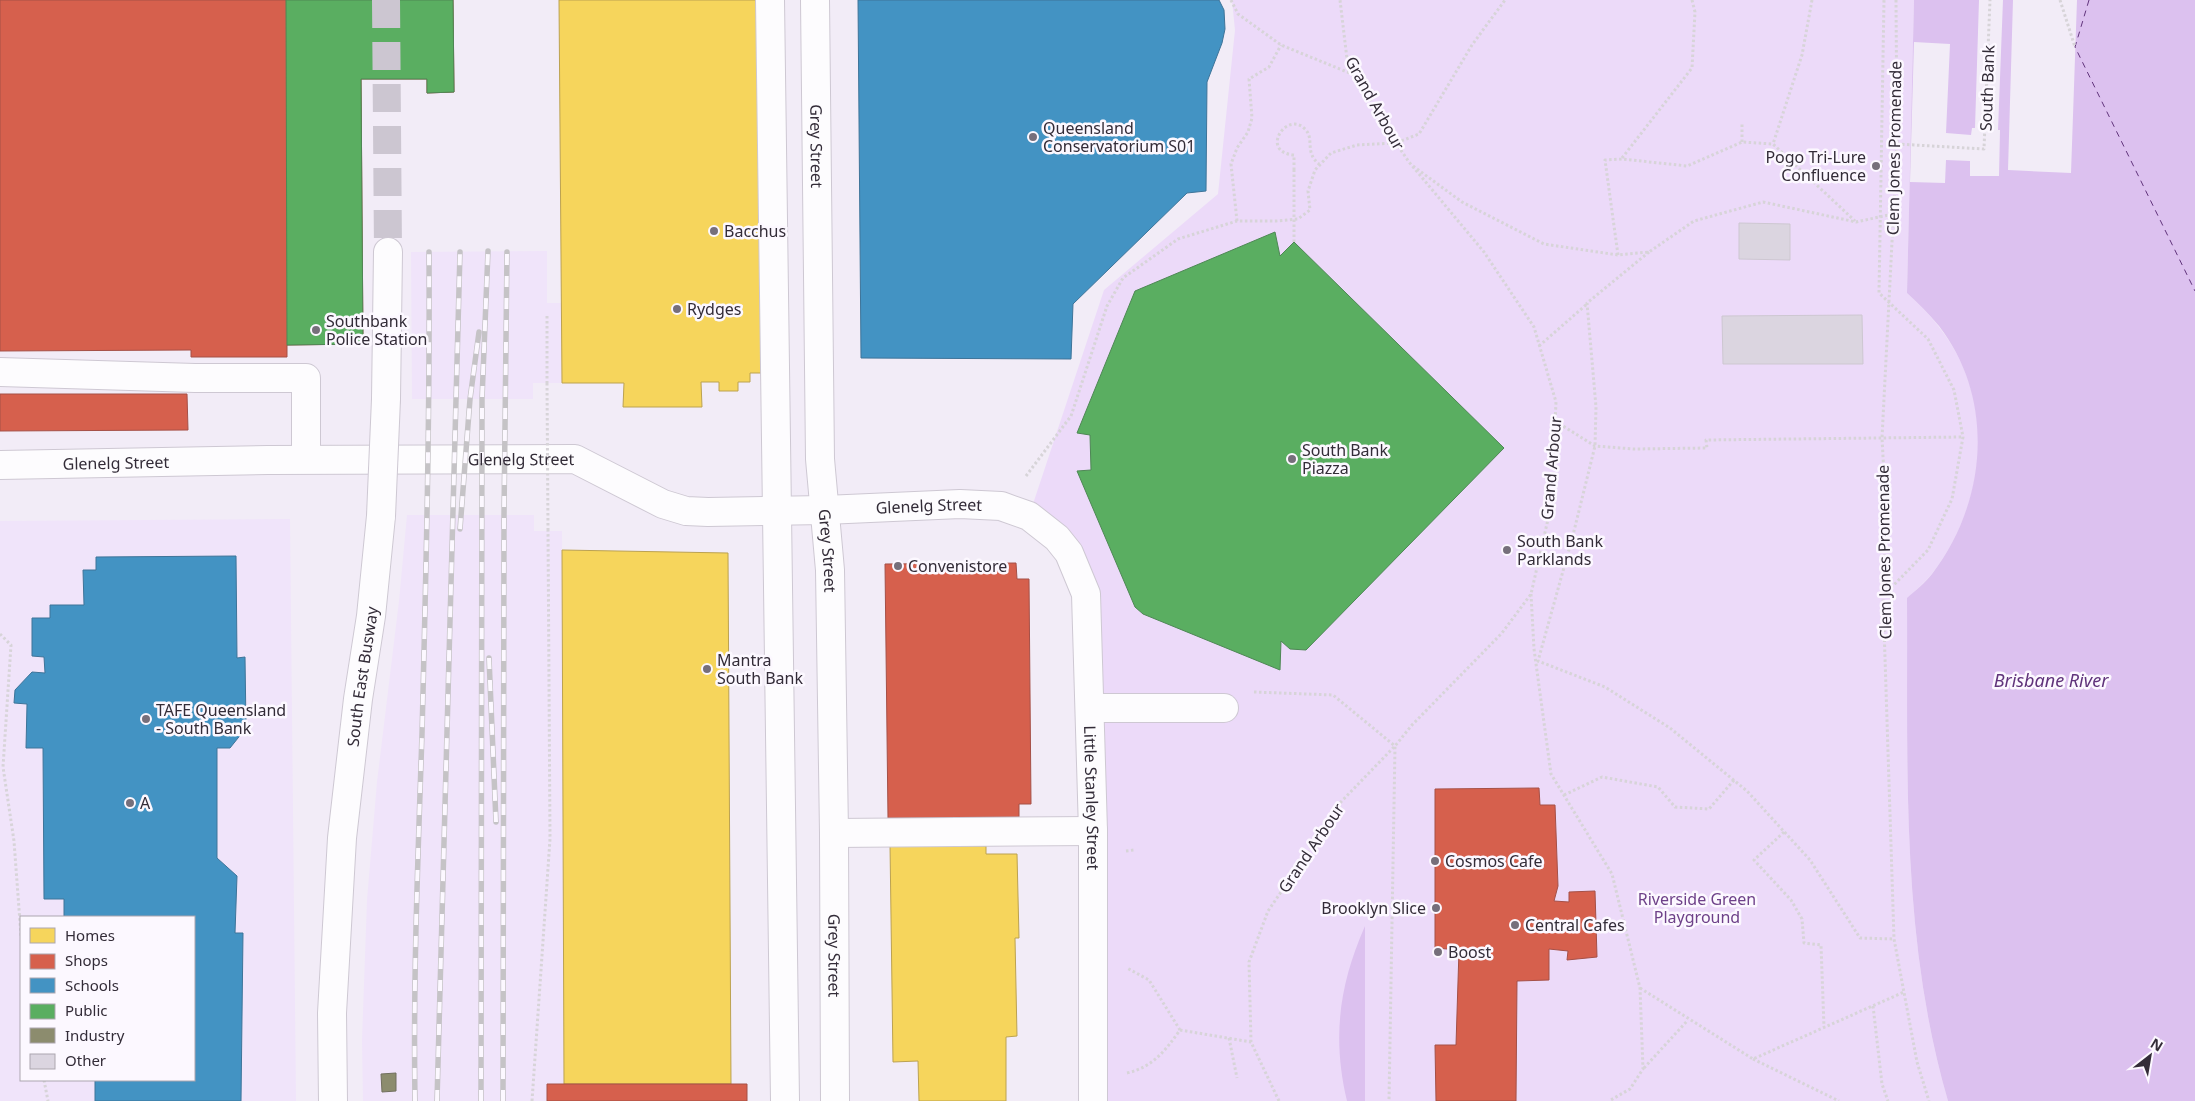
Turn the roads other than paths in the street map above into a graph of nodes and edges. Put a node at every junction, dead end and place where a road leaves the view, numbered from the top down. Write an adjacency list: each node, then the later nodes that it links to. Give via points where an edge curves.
1 (770, 0): 7 (street)
2 (815, 0): 8 (street, Grey Street, via 820,459)
3 (388, 252): 15 (street, South East Busway, bridge, via 381,516 342,838 332,1012)
4 (0, 372): 5 (street, via 306,378)
5 (306, 459): 6 (street, Glenelg Street); 7 (street, Glenelg Street, via 575,459 663,504 686,511)
6 (0, 465)
7 (778, 510): 8 (street, Glenelg Street); 16 (street, via 776,576)
8 (825, 510): 9 (street, Glenelg Street, via 960,504 1001,506); 13 (street, Grey Street, via 830,570)
9 (1029, 516): 10 (street, Little Stanley Street, via 1057,538 1069,553 1086,594)
10 (1091, 708): 11 (street); 12 (street, Little Stanley Street)
11 (1224, 708)
12 (1093, 831): 13 (street); 14 (street, Little Stanley Street)
13 (834, 833): 17 (street, Grey Street)
14 (1093, 1092)
15 (333, 1101)
16 (785, 1101)
17 (834, 1101)

